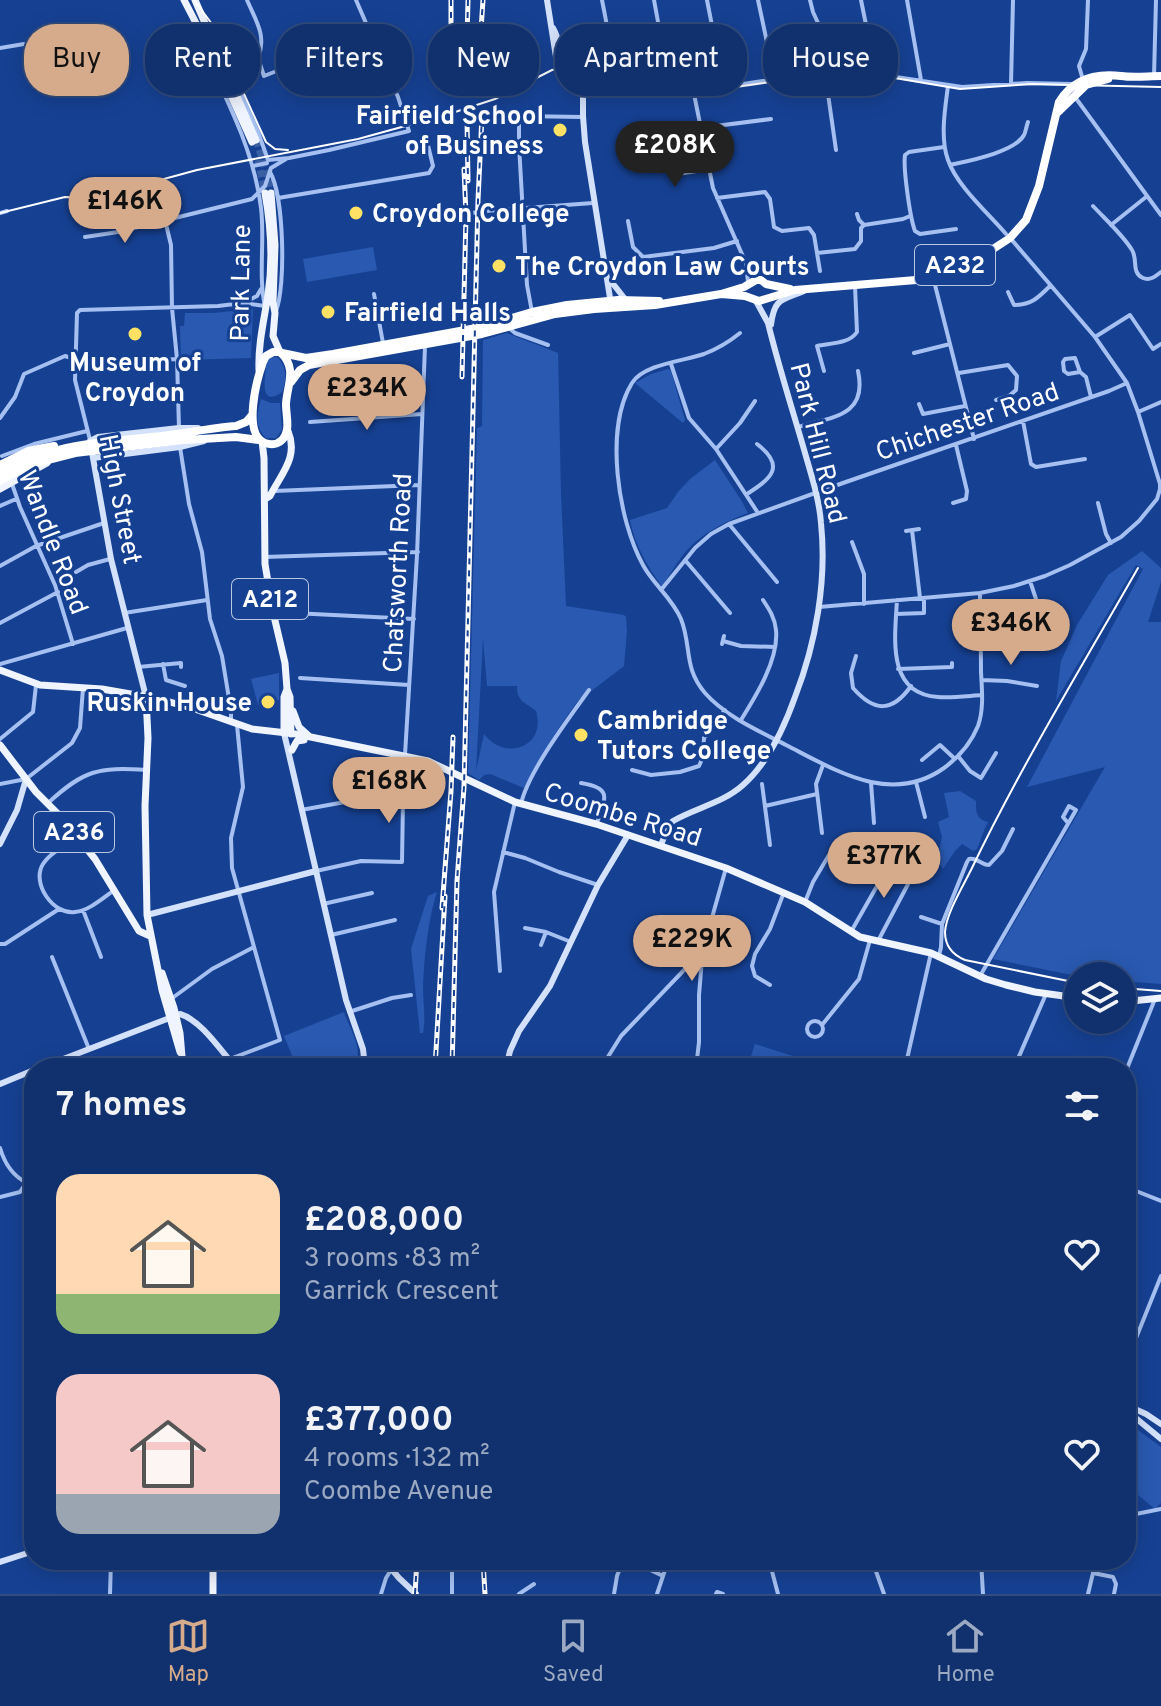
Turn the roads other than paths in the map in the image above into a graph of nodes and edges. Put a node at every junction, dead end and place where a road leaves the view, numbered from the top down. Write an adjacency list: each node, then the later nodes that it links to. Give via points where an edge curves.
1 (184, 0): 16 (main road)
2 (195, 0): 16 (main road)
3 (247, 0): 26 (street, via 260,32 258,58 264,76)
4 (356, 0): 48 (street, via 409,131)
5 (547, 0): 23 (main road)
6 (602, 0): 17 (street)
7 (654, 0): 18 (street)
8 (707, 0): 19 (street)
9 (758, 0): 22 (street)
10 (810, 0): 20 (street)
11 (861, 0): 21 (street)
12 (907, 0): 29 (street)
13 (1013, 0): 31 (street)
14 (1088, 0): 30 (street, via 1086,49 1079,66)
15 (1156, 0): 27 (street)
16 (200, 23): 41 (main road); 47 (street, Park Lane, via 198,37); 48 (street, via 212,30)
17 (606, 24)
18 (658, 24)
19 (712, 24)
20 (818, 24)
21 (866, 24)
22 (763, 25)
23 (555, 34)
24 (24, 44): 25 (street)
25 (0, 48)
26 (276, 71)
27 (1157, 76): 30 (highway, via 1099,75)
28 (898, 78): 29 (street)
29 (921, 82): 32 (street)
30 (1082, 83): 31 (street); 33 (highway, A232)
31 (1011, 84): 32 (street)
32 (948, 86): 43 (street)
33 (1071, 94): 51 (street); 67 (highway, A232, via 1060,100 1031,209 1022,227)
34 (583, 96): 37 (main road)
35 (694, 96): 40 (street)
36 (828, 96): 44 (street)
37 (583, 117): 53 (main road); 55 (street, via 519,116)
38 (771, 119): 40 (street)
39 (1028, 122): 46 (street, via 1022,138 998,152)
40 (700, 128): 49 (street)
41 (254, 141)
42 (427, 141): 50 (street, via 433,168 429,173)
43 (945, 147): 46 (street); 61 (street, via 905,155)
44 (836, 150)
45 (670, 161): 49 (street, via 672,175)
46 (950, 165): 67 (street)
47 (253, 166): 48 (street); 50 (street, Park Lane)
48 (269, 166): 50 (street, Park Lane); 50 (street, Park Lane, via 274,178)
49 (709, 169): 52 (street)
50 (268, 194): 62 (street); 81 (street, Park Lane); 92 (main road); 106 (main road, Park Lane, via 275,237 273,336)
51 (1147, 197): 59 (street); 65 (street)
52 (717, 198): 69 (street); 70 (street, via 765,192 774,227 809,228)
53 (594, 203): 55 (street); 74 (main road)
54 (1093, 206): 65 (street)
55 (523, 209): 60 (street); 94 (street)
56 (7, 211): 57 (street)
57 (0, 213)
58 (857, 214): 64 (street)
59 (1161, 215)
60 (453, 216)
61 (910, 216): 64 (street); 66 (street, via 920,234)
62 (167, 219): 68 (street); 93 (street)
63 (628, 221): 69 (street, via 633,247 643,257)
64 (864, 225): 70 (street, via 855,249)
65 (1111, 225): 73 (street, via 1133,251 1139,275 1151,278)
66 (956, 229)
67 (1008, 236): 75 (highway, A232, via 976,260); 76 (highway, A232, via 969,259); 80 (street)
68 (85, 237)
69 (737, 241): 71 (street)
70 (817, 253): 72 (street)
71 (745, 261): 77 (street); 78 (street)
72 (820, 271)
73 (1161, 272)
74 (608, 277): 88 (main road); 91 (main road)
75 (934, 280): 76 (highway, A232); 101 (street)
76 (897, 281): 79 (highway, A232)
77 (763, 282): 78 (highway); 83 (highway, A232); 87 (highway, via 768,293)
78 (748, 285): 86 (highway, A232); 87 (highway, via 748,292)
79 (855, 286): 82 (highway, A232); 113 (street, via 857,332 848,340 817,346)
80 (1050, 286): 84 (street, via 1022,305 1014,305); 100 (street)
81 (262, 287): 90 (street); 92 (street, Park Lane)
82 (811, 289): 83 (highway, A232); 97 (main road, via 776,304)
83 (795, 290): 87 (highway, A232)
84 (1008, 292)
85 (374, 294): 103 (street)
86 (721, 294): 87 (highway, A232); 89 (highway, A232)
87 (758, 299): 97 (main road, Park Hill Road)
88 (627, 300): 89 (highway, A232); 91 (highway, A232)
89 (669, 302): 91 (highway, A232)
90 (243, 303): 92 (street); 93 (street)
91 (611, 304): 94 (highway, A232)
92 (265, 306): 117 (main road, Park Lane)
93 (172, 308): 109 (street, High Street, via 82,309 77,313); 110 (street)
94 (534, 315): 95 (highway, A232); 96 (highway, A232)
95 (508, 327): 96 (highway, A232); 104 (street)
96 (482, 330): 99 (highway, A232)
97 (770, 332): 134 (main road, Park Hill Road)
98 (740, 333): 111 (street, via 711,352)
99 (457, 335): 103 (highway, A232); 105 (highway, A232)
100 (1095, 337): 102 (street, via 1130,315 1153,349); 119 (street)
101 (950, 344): 107 (street); 116 (street)
102 (1161, 344)
103 (383, 345): 105 (street); 106 (highway, A232, via 306,358); 108 (street)
104 (548, 345)
105 (421, 346): 108 (highway, A232); 129 (street, Chatsworth Road)
106 (281, 353): 117 (highway, via 266,356); 118 (highway)
107 (914, 353)
108 (373, 355): 118 (highway, A232, via 306,366)
109 (74, 359): 131 (street, via 65,356 22,375); 137 (street, High Street)
110 (177, 359): 112 (street); 135 (street)
111 (671, 364): 148 (street, via 687,415); 183 (street, via 646,370 634,380 619,428 629,532)
112 (98, 365)
113 (824, 371)
114 (858, 371): 134 (street, via 860,394 853,407)
115 (1080, 372): 115 (street, via 1075,358 1065,359 1064,371); 120 (street)
116 (957, 373): 121 (street, via 1008,365 1017,376 1016,390); 125 (street)
117 (259, 374): 130 (highway)
118 (291, 382): 138 (highway)
119 (1127, 383): 120 (street, Chichester Road); 128 (street)
120 (1091, 397): 132 (street, Chichester Road)
121 (996, 400)
122 (755, 401): 126 (street)
123 (1161, 402): 128 (street)
124 (919, 404): 125 (street, via 923,414)
125 (965, 406): 140 (street)
126 (751, 407): 127 (street); 148 (street)
127 (756, 411)
128 (1138, 412): 164 (street, via 1160,484)
129 (422, 414): 133 (street); 156 (street, Chatsworth Road)
130 (252, 415): 136 (highway, via 240,425); 142 (highway)
131 (0, 418)
132 (1023, 421): 140 (street, Chichester Road); 152 (street, via 1031,464)
133 (310, 422)
134 (798, 427): 161 (main road, Park Hill Road)
135 (179, 428): 136 (main road); 141 (main road)
136 (213, 428): 143 (highway)
137 (87, 431): 141 (street, High Street); 150 (street)
138 (288, 431): 142 (highway, via 277,443); 154 (main road, via 292,454)
139 (210, 439): 142 (highway); 143 (highway); 147 (main road)
140 (974, 439): 145 (street, Chichester Road)
141 (90, 440): 151 (main road, High Street)
142 (260, 441): 163 (main road, A212)
143 (116, 444): 146 (highway); 149 (highway)
144 (762, 445): 160 (street, via 773,470)
145 (956, 445): 161 (street, Chichester Road); 165 (street, via 967,491 966,499)
146 (70, 447): 150 (highway); 153 (highway)
147 (180, 447): 151 (main road); 187 (street)
148 (716, 449): 160 (street)
149 (63, 455): 155 (highway); 157 (main road)
150 (1, 458): 162 (street, Wandle Road)
151 (93, 458): 169 (main road, High Street)
152 (1085, 459)
153 (0, 473)
154 (280, 479): 158 (street); 159 (main road)
155 (0, 481)
156 (419, 485): 158 (street); 175 (street, Chatsworth Road)
157 (0, 489)
158 (287, 490): 159 (street)
159 (272, 491): 163 (main road)
160 (747, 494): 168 (street)
161 (816, 494): 168 (street, Chichester Road); 191 (main road, Park Hill Road, via 823,553)
162 (16, 499): 167 (street); 174 (street, Wandle Road)
163 (265, 499): 176 (main road, A212)
164 (1159, 500): 173 (street)
165 (953, 503)
166 (1098, 503): 173 (street)
167 (0, 506)
168 (758, 513): 170 (street, Chichester Road)
169 (104, 523): 174 (street); 177 (main road, High Street)
170 (729, 524): 178 (street, Chichester Road); 182 (street)
171 (919, 529): 186 (street, via 909,530)
172 (852, 542): 190 (street, via 864,574)
173 (1111, 543): 181 (street)
174 (36, 546): 179 (street); 184 (street, Wandle Road)
175 (418, 552): 176 (street); 196 (street, Chatsworth Road)
176 (264, 557): 192 (main road, A212)
177 (111, 559): 180 (street); 193 (main road, High Street)
178 (685, 560): 183 (street, Chichester Road); 194 (street)
179 (0, 566)
180 (76, 572)
181 (1030, 581): 185 (street); 201 (street)
182 (777, 582)
183 (661, 590): 226 (street, via 682,622 694,677)
184 (58, 592): 197 (street); 203 (street, Wandle Road)
185 (980, 593): 186 (street); 199 (street)
186 (922, 598): 189 (street); 195 (street, via 924,613)
187 (207, 600): 193 (street); 228 (street)
188 (763, 600): 204 (street, via 774,618)
189 (897, 600): 190 (street); 195 (street)
190 (864, 604): 191 (street)
191 (819, 607): 231 (main road, Park Hill Road, via 803,675)
192 (273, 612): 196 (street); 221 (main road, A212)
193 (124, 613): 198 (main road, High Street)
194 (730, 613)
195 (896, 614): 211 (street)
196 (414, 619): 216 (street, Chatsworth Road)
197 (0, 623)
198 (127, 628): 203 (street); 209 (main road, High Street)
199 (981, 632): 200 (street, via 1019,632); 214 (street)
200 (1021, 637)
201 (1043, 638)
202 (723, 640): 204 (street)
203 (73, 644): 207 (street)
204 (775, 647): 227 (street)
205 (856, 656): 218 (street, via 853,688 869,701 890,706)
206 (952, 663): 211 (street)
207 (0, 664)
208 (163, 664): 209 (street); 210 (street); 217 (street, via 166,680)
209 (138, 667): 224 (main road, High Street)
210 (181, 667)
211 (898, 669): 218 (street)
212 (0, 670): 215 (main road, Coombe Road)
213 (300, 678): 216 (street)
214 (982, 680): 219 (street); 223 (street)
215 (36, 684): 220 (main road, Coombe Road); 232 (street, via 32,713)
216 (409, 685): 235 (street, Chatsworth Road)
217 (185, 686)
218 (911, 686): 223 (street, via 938,697)
219 (1037, 686)
220 (83, 688): 224 (main road, Coombe Road); 242 (street, via 75,739)
221 (287, 689): 225 (main road, A212); 229 (main road, A212)
222 (589, 690): 250 (street)
223 (982, 695): 236 (street, via 977,728)
224 (146, 697): 228 (main road, Coombe Road); 240 (main road)
225 (291, 705): 229 (main road, A212); 230 (main road, via 301,730)
226 (725, 710): 227 (street); 241 (street, via 704,738 699,766 651,775)
227 (741, 720): 231 (street)
228 (234, 723): 229 (main road, Coombe Road); 274 (street, via 243,787 230,857)
229 (287, 733): 230 (main road, Coombe Road); 233 (main road); 239 (main road)
230 (315, 739): 233 (main road, via 298,740); 235 (main road, Coombe Road)
231 (776, 740): 238 (street); 263 (main road, Park Hill Road, via 744,785 673,821)
232 (0, 742): 242 (main road, A236)
233 (292, 750): 239 (main road)
234 (996, 753): 236 (street, via 981,778)
235 (405, 755): 250 (main road, Coombe Road, via 447,768)
236 (956, 758): 237 (street, via 940,745); 243 (street)
237 (922, 760)
238 (824, 764): 245 (street); 248 (street)
239 (292, 765): 252 (main road)
240 (146, 770): 249 (street, via 111,768 81,776); 281 (main road)
241 (632, 770)
242 (26, 779): 246 (street); 249 (main road, A236); 262 (main road)
243 (916, 782): 245 (street); 254 (street)
244 (581, 783): 256 (street, via 605,794)
245 (871, 783): 255 (street)
246 (0, 784)
247 (762, 784): 251 (street)
248 (817, 794): 251 (street); 258 (street)
249 (48, 803): 260 (main road, A236)
250 (518, 803): 256 (main road, Coombe Road); 265 (street)
251 (765, 806): 264 (street)
252 (301, 810): 270 (main road); 270 (street, via 356,800 403,799 402,862 361,861)
253 (1076, 810): 300 (street, via 1069,806 1063,817 1068,823)
254 (925, 817)
255 (874, 823)
256 (596, 824): 259 (main road, Coombe Road)
257 (1013, 829): 284 (street, via 989,865 968,861)
258 (822, 833)
259 (628, 835): 263 (main road, Coombe Road); 272 (main road)
260 (78, 838): 273 (main road, A236); 279 (street, via 52,853 40,869 44,892)
261 (902, 842): 288 (street)
262 (0, 844)
263 (661, 845): 268 (main road, Coombe Road)
264 (770, 845)
265 (503, 852): 272 (street); 299 (street, via 494,896)
266 (845, 853): 277 (street, via 829,855)
267 (901, 862): 269 (street)
268 (726, 868): 275 (main road, Coombe Road); 294 (street)
269 (916, 869): 271 (street); 290 (street)
270 (316, 871): 274 (main road); 278 (main road)
271 (927, 873)
272 (598, 885): 291 (main road)
273 (115, 890): 280 (street); 286 (main road, A236, via 139,931)
274 (238, 891): 281 (main road); 295 (street)
275 (784, 892): 277 (main road, Coombe Road); 301 (street, via 752,966 755,976)
276 (372, 893): 278 (street)
277 (805, 902): 288 (main road, Coombe Road)
278 (323, 904): 289 (main road)
279 (59, 909): 280 (street); 292 (street)
280 (83, 910): 298 (street)
281 (147, 915): 286 (main road)
282 (921, 917): 284 (street)
283 (395, 920): 289 (street)
284 (942, 924): 296 (street, via 941,947)
285 (525, 928): 287 (street)
286 (150, 932): 306 (main road)
287 (546, 932): 291 (street); 293 (street)
288 (851, 932): 290 (main road, Coombe Road)
289 (331, 935): 308 (main road)
290 (874, 941): 296 (main road, Coombe Road); 310 (street, via 859,979)
291 (571, 942): 317 (main road)
292 (3, 944)
293 (541, 945)
294 (703, 946): 318 (street); 319 (street)
295 (254, 947): 306 (street); 315 (street, via 280,1040)
296 (935, 955): 300 (main road, Coombe Road); 320 (street)
297 (52, 957): 311 (street)
298 (101, 957)
299 (500, 971)
300 (980, 976): 302 (main road, Coombe Road)
301 (770, 985)
302 (1046, 994): 304 (main road, Coombe Road); 321 (street)
303 (411, 995): 308 (street)
304 (1064, 996)
305 (1158, 998): 307 (main road); 322 (street)
306 (169, 1000): 309 (main road)
307 (1136, 1000)
308 (349, 1012): 316 (main road)
309 (174, 1017): 311 (main road); 313 (main road); 314 (main road, via 187,1016)
310 (822, 1025): 310 (street, via 819,1036 809,1035 810,1023)
311 (89, 1049): 312 (main road)
312 (66, 1058)
313 (181, 1058)
314 (227, 1058)
315 (234, 1058)
316 (362, 1058)
317 (508, 1058)
318 (607, 1058)
319 (697, 1058)
320 (908, 1058)
321 (1018, 1058)
322 (1132, 1058)
323 (24, 1074): 324 (main road)
324 (0, 1084)
325 (0, 1148): 326 (street, via 7,1165)
326 (24, 1182)
327 (24, 1186): 329 (street)
328 (1136, 1191): 330 (street)
329 (0, 1197)
330 (1161, 1201)
331 (1161, 1276): 332 (street)
332 (1136, 1338)
333 (1136, 1411): 335 (main road)
334 (1136, 1417): 336 (main road)
335 (1161, 1424)
336 (1161, 1439)
337 (1161, 1509): 338 (street)
338 (1136, 1514)
339 (24, 1554): 340 (main road)
340 (0, 1562)
341 (111, 1570): 354 (street)
342 (213, 1570): 355 (main road)
343 (391, 1570): 356 (street); 357 (main road)
344 (452, 1570): 358 (street)
345 (619, 1570): 360 (street)
346 (650, 1570): 352 (street)
347 (664, 1570): 352 (street)
348 (772, 1570): 364 (street)
349 (876, 1570): 365 (street)
350 (982, 1570): 366 (street)
351 (1093, 1573): 367 (street); 368 (street, via 1113,1577)
352 (663, 1576): 361 (street)
353 (534, 1584): 359 (street)
354 (110, 1594)
355 (213, 1594)
356 (381, 1594)
357 (416, 1594)
358 (452, 1594)
359 (519, 1594)
360 (614, 1594)
361 (657, 1594)
362 (716, 1594): 363 (street)
363 (723, 1594)
364 (778, 1594)
365 (884, 1594)
366 (983, 1594)
367 (1088, 1594)
368 (1114, 1594)

